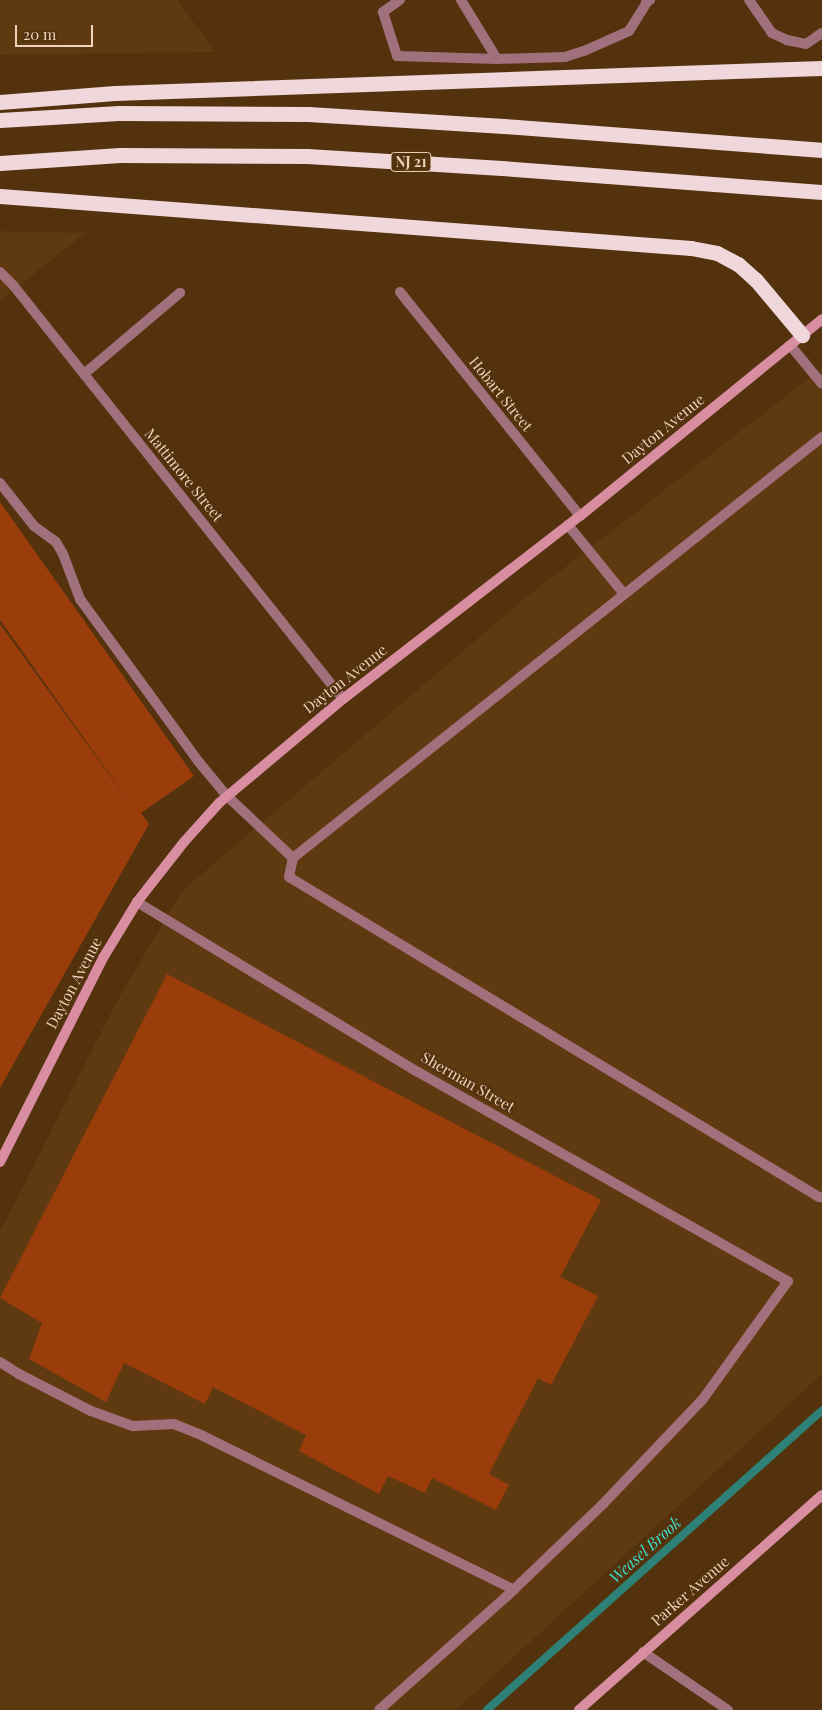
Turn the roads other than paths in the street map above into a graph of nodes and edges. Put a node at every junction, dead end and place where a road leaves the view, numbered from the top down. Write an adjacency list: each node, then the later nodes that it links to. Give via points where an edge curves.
1 (400, 0): 6 (street, via 383,12 397,56)
2 (461, 0): 6 (street)
3 (648, 0): 6 (street, via 629,31 584,51 565,57)
4 (748, 0): 5 (street, via 772,33 787,40 806,44)
5 (822, 32)
6 (497, 59)
7 (822, 68): 8 (highway, via 115,93)
8 (0, 102)
9 (0, 120): 10 (highway, via 119,113 308,114)
10 (822, 150)
11 (0, 162): 12 (highway, NJ 21, via 120,155 307,156)
12 (822, 192)
13 (0, 196): 18 (highway, via 691,248 717,254 738,264 756,280)
14 (0, 272): 20 (street, Mattimore Street)
15 (400, 292): 24 (street, Hobart Street)
16 (180, 293): 20 (street)
17 (822, 319): 18 (street, Dayton Avenue)
18 (802, 335): 19 (street, Dayton Avenue)
19 (790, 345): 21 (street); 24 (street, Dayton Avenue)
20 (84, 374): 27 (street, Mattimore Street)
21 (822, 384)
22 (822, 437): 26 (street)
23 (0, 483): 28 (street, via 34,526 56,542 80,599)
24 (580, 516): 25 (street, Dayton Avenue)
25 (568, 525): 26 (street); 27 (street, Dayton Avenue)
26 (624, 594): 29 (street)
27 (343, 699): 28 (street, Dayton Avenue)
28 (227, 796): 29 (street); 30 (street, Dayton Avenue, via 184,842)
29 (293, 858): 32 (street, via 289,877)
30 (137, 902): 31 (street, Dayton Avenue, via 102,958); 35 (street, Sherman Street, via 418,1072 788,1281 703,1400 602,1506)
31 (0, 1162)
32 (822, 1197)
33 (0, 1362): 35 (street, via 91,1411 133,1426 174,1424 203,1436)
34 (822, 1495): 36 (street, Parker Avenue)
35 (514, 1590): 37 (street)
36 (643, 1652): 38 (street, Parker Avenue); 39 (street)
37 (378, 1710)
38 (579, 1710)
39 (728, 1710)

